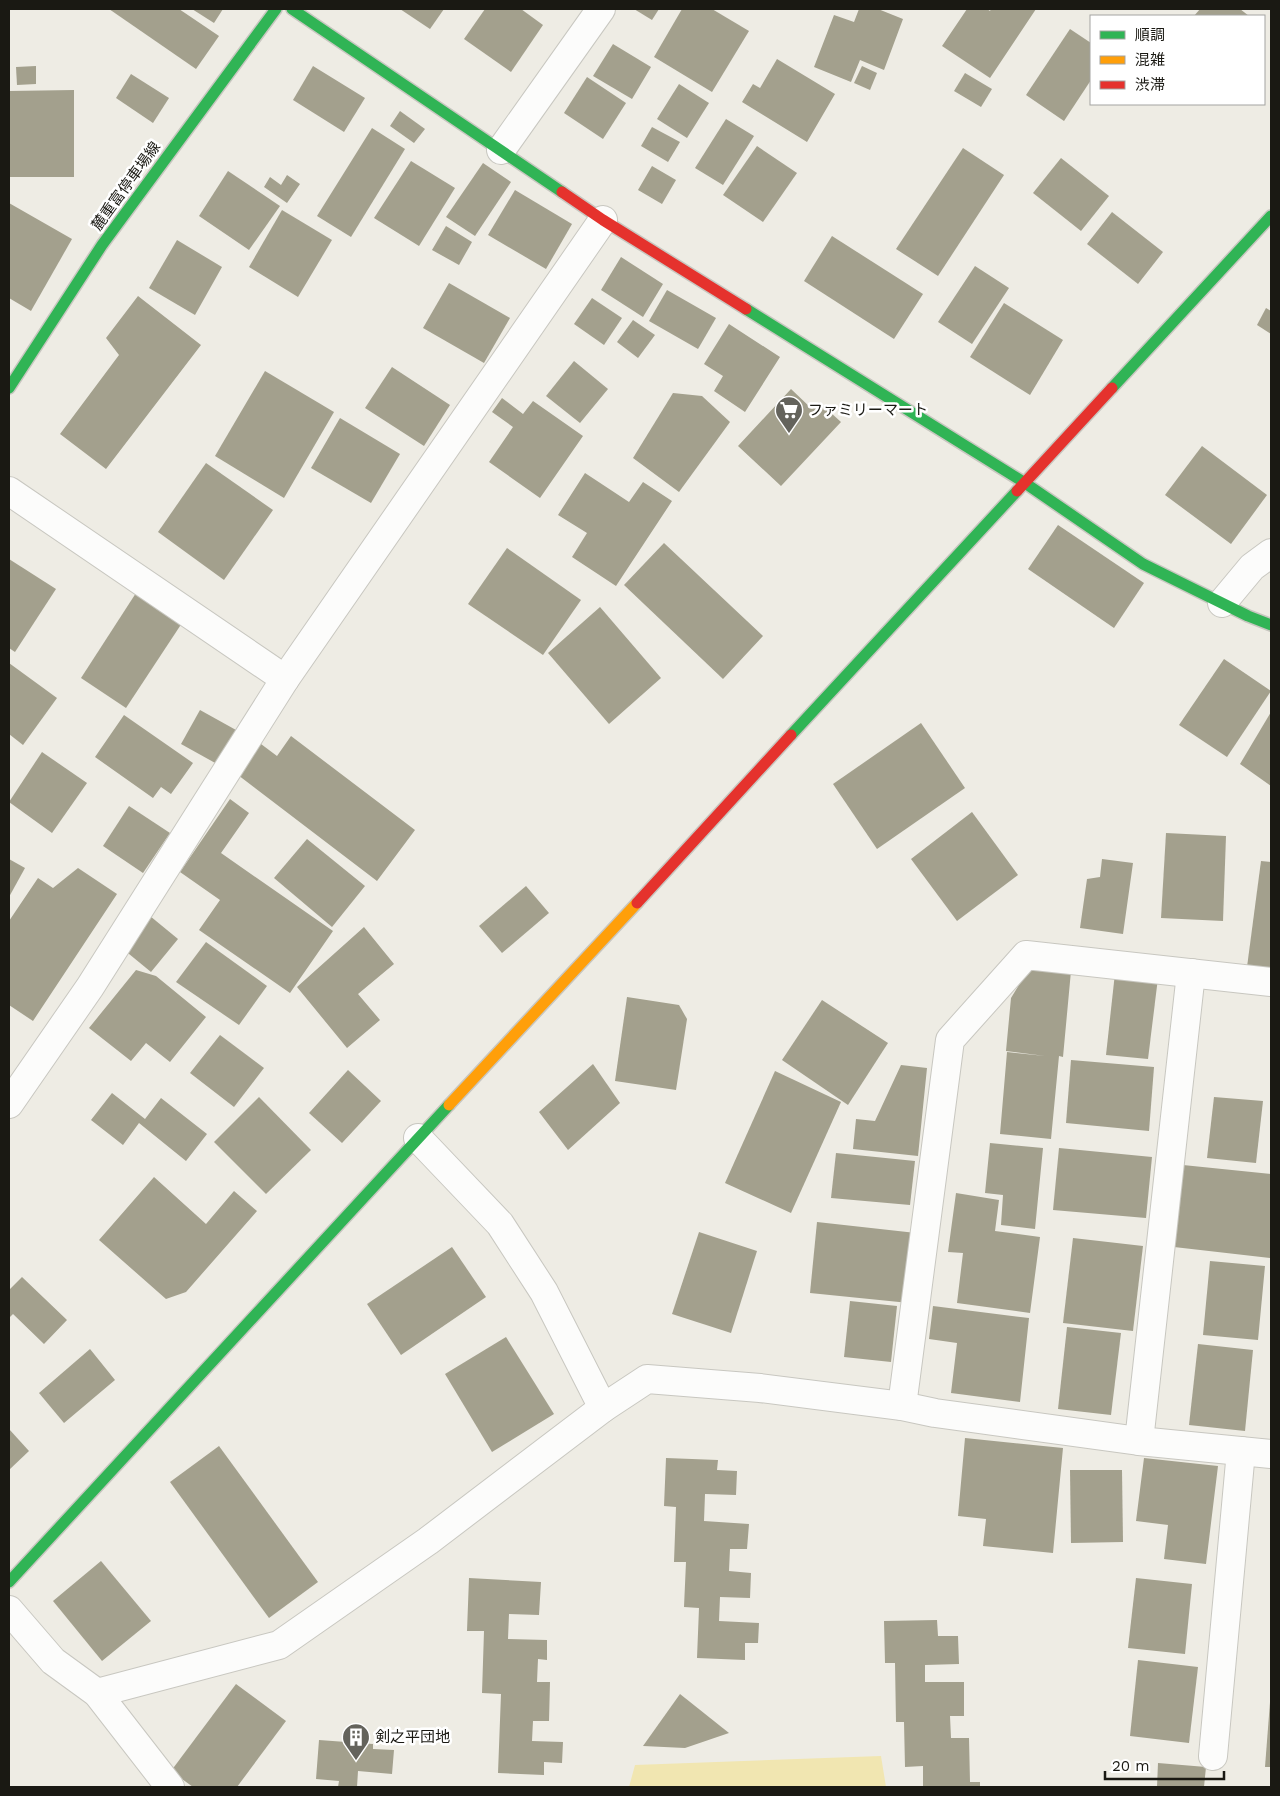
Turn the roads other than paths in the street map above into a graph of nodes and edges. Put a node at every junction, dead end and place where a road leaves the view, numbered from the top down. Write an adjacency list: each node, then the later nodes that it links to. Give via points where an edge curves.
1 (276, 9): 7 (street, 麓重富停車場線, via 102,245)
2 (292, 9): 4 (street)
3 (601, 9): 4 (street)
4 (501, 150): 6 (street)
5 (1271, 216): 8 (street)
6 (603, 220): 8 (street); 13 (street)
7 (9, 388)
8 (1024, 483): 11 (street, via 1143,564); 17 (street)
9 (9, 492): 13 (street)
10 (1271, 553): 11 (street, via 1252,567)
11 (1222, 603): 12 (street)
12 (1271, 625)
13 (285, 679): 16 (street, via 90,986)
14 (1190, 973): 15 (street); 18 (street, via 1026,956 950,1040); 20 (street)
15 (1271, 982)
16 (9, 1104)
17 (418, 1138): 19 (street, via 500,1224 544,1292); 23 (street)
18 (902, 1406): 19 (street, via 760,1388 647,1379); 20 (street)
19 (603, 1408): 25 (street, via 428,1541 279,1645)
20 (1139, 1441): 21 (street)
21 (1242, 1451): 22 (street); 26 (street)
22 (1271, 1454)
23 (9, 1582)
24 (9, 1610): 25 (street, via 52,1661)
25 (98, 1693): 27 (street)
26 (1213, 1756)
27 (170, 1787)

